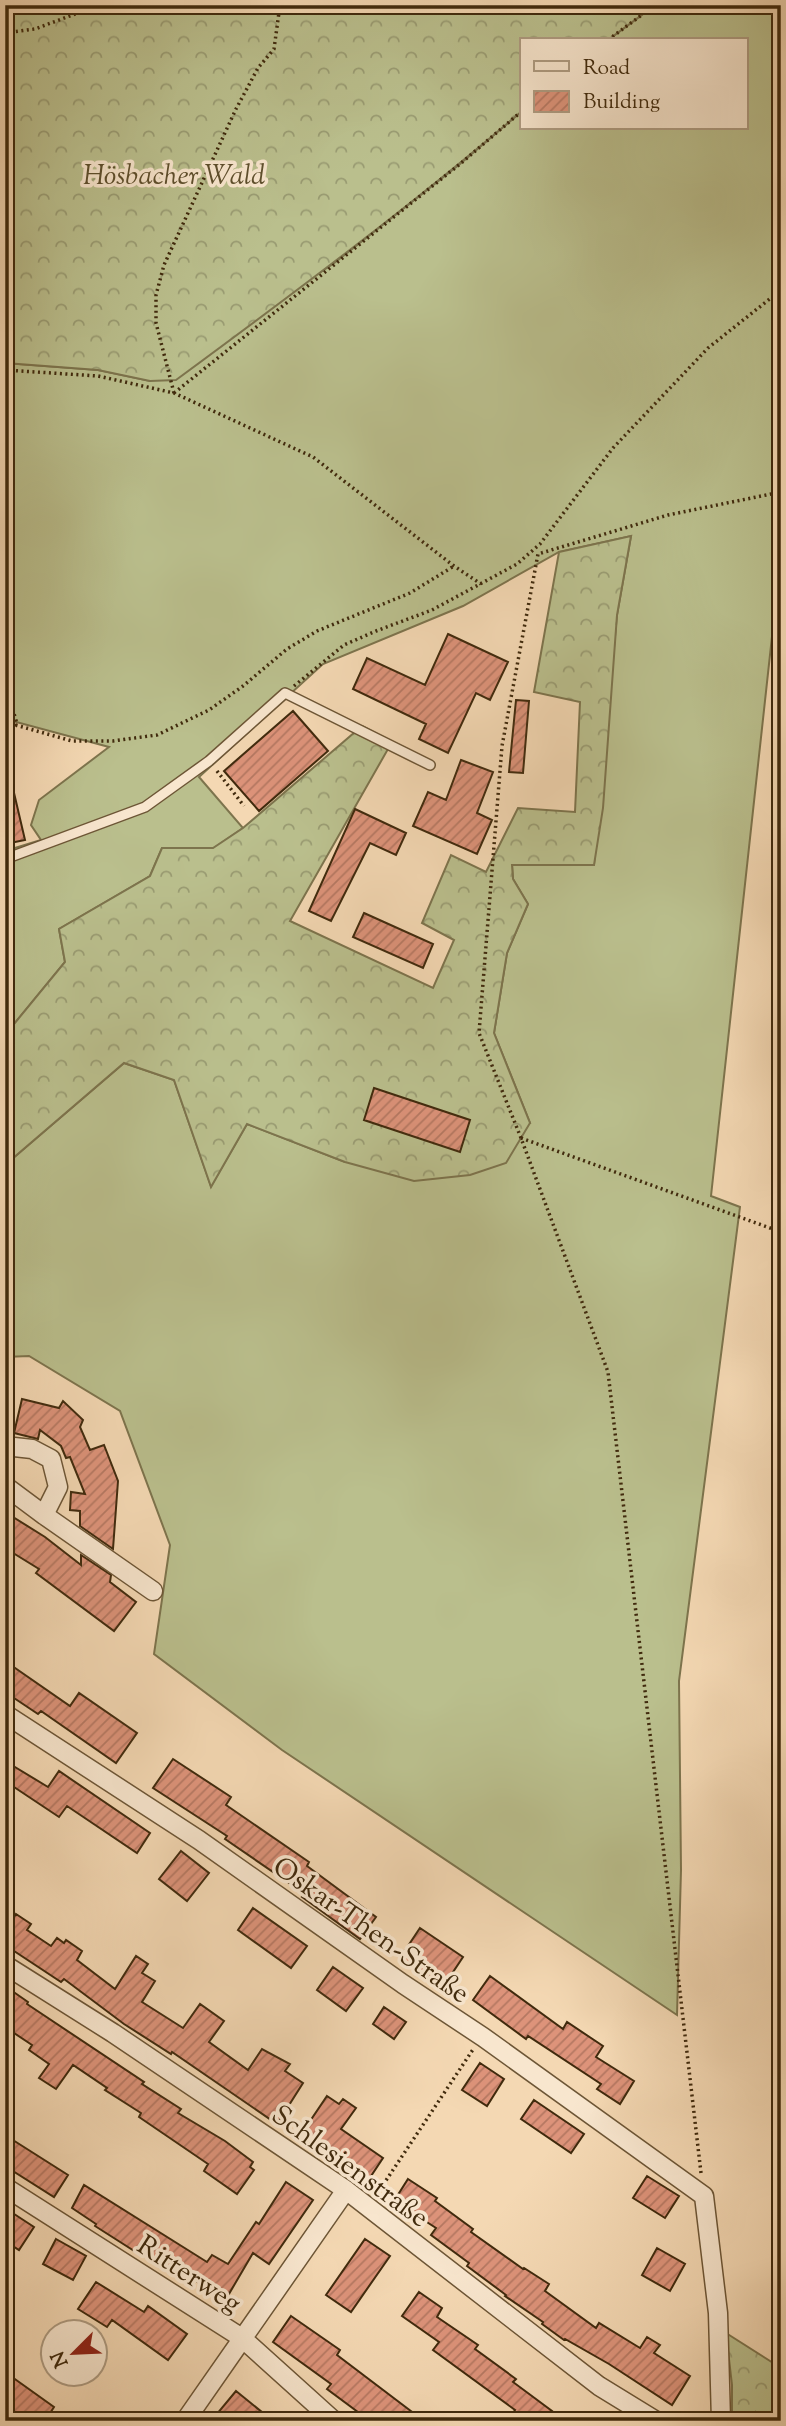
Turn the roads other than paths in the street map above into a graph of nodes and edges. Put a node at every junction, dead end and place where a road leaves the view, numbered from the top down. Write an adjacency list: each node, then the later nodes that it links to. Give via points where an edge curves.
1 (430, 765): 2 (lane, via 285,693 209,761 145,807)
2 (5, 859)
3 (5, 1446): 5 (street, via 32,1449 51,1459 58,1487)
4 (5, 1486): 5 (street)
5 (44, 1515): 6 (street)
6 (153, 1591)
7 (5, 1714): 15 (street, Oskar-Then-Straße, via 199,1840 704,2196 718,2313)
8 (5, 1965): 10 (street, Schlesienstraße)
9 (5, 2187): 11 (street, Ritterweg)
10 (346, 2190): 11 (street); 14 (street, Schlesienstraße, via 599,2386)
11 (242, 2338): 12 (street); 13 (street, Ritterweg)
12 (185, 2421)
13 (334, 2421)
14 (656, 2421)
15 (721, 2421)

